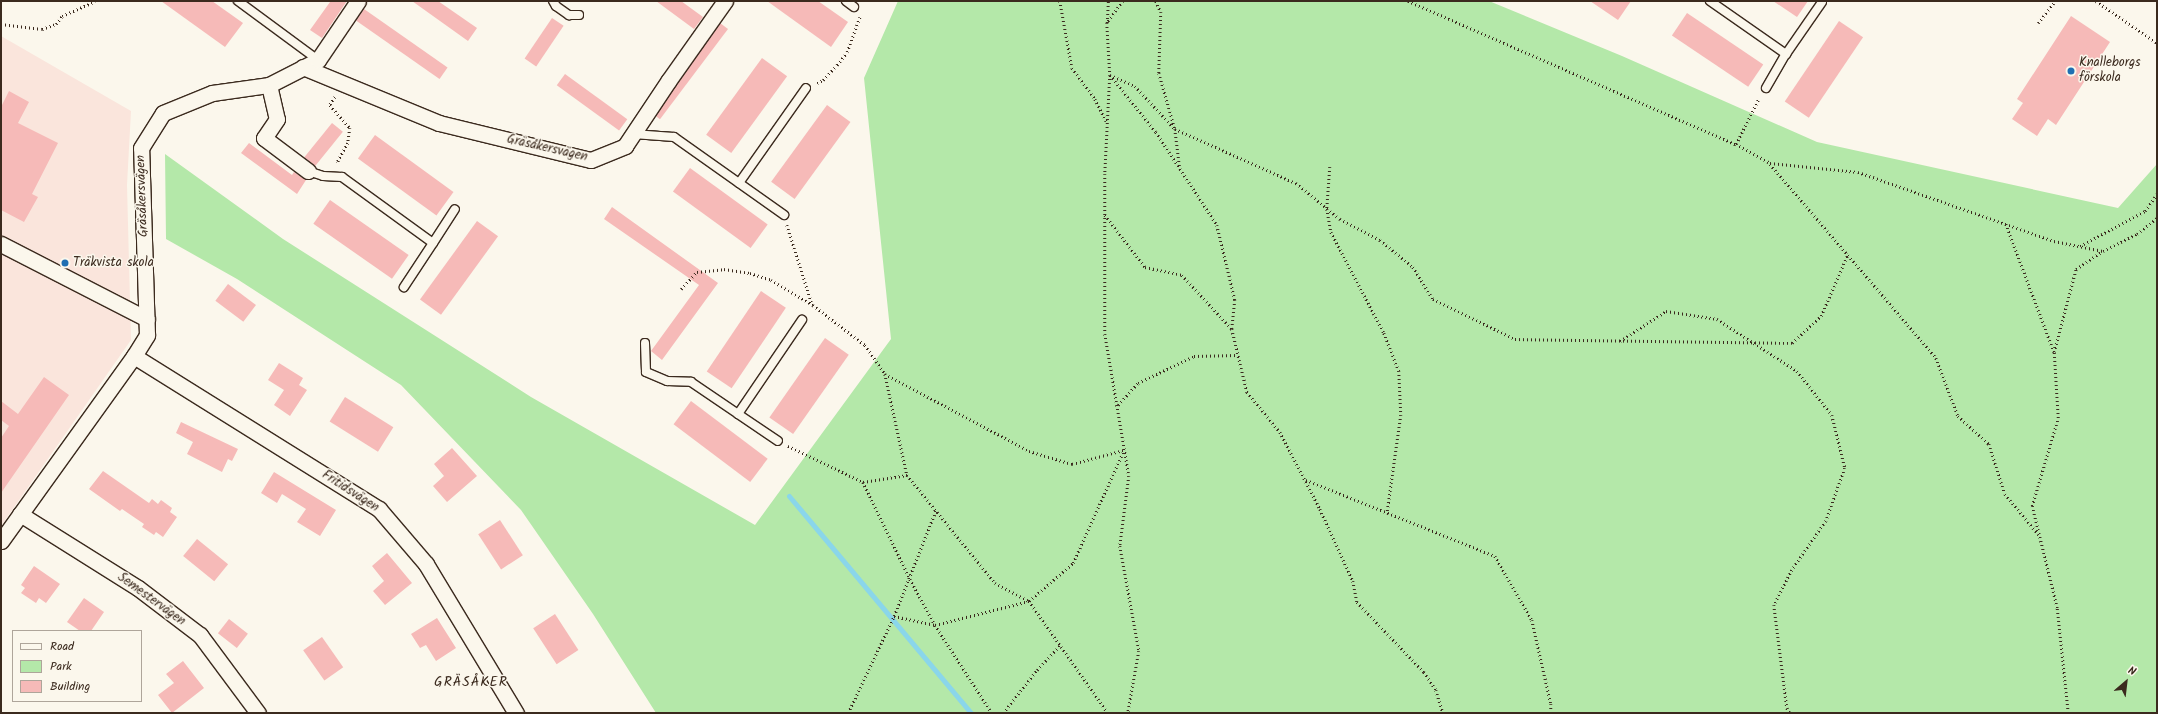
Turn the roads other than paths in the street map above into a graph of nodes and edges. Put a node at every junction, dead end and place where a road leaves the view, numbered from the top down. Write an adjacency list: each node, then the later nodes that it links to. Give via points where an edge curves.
1 (238, 1): 11 (lane)
2 (358, 1): 11 (street, Gräsåkersvägen)
3 (553, 1): 9 (lane, via 570,15)
4 (725, 1): 16 (street, Gräsåkersvägen)
5 (846, 1): 8 (lane)
6 (1710, 1): 10 (lane)
7 (1822, 2): 10 (lane)
8 (854, 7)
9 (579, 15)
10 (1786, 54): 15 (lane)
11 (318, 60): 12 (street, Gräsåkersvägen)
12 (304, 67): 13 (street, Gräsåkersvägen); 16 (street, Gräsåkersvägen, via 439,124 591,160 625,146)
13 (269, 85): 17 (street, via 277,119 264,138); 24 (street, Gräsåkersvägen, via 212,93 163,113 141,148)
14 (806, 88): 18 (lane)
15 (1766, 88)
16 (633, 134): 18 (lane, via 674,137)
17 (308, 171): 21 (lane, via 323,176 342,176)
18 (739, 183): 20 (lane)
19 (455, 209): 21 (lane)
20 (784, 215)
21 (433, 243): 23 (lane)
22 (1, 244): 24 (street)
23 (404, 287)
24 (147, 319): 27 (street, Gräsåkersvägen, via 147,335)
25 (802, 320): 28 (lane)
26 (645, 343): 28 (lane, via 646,372 667,381 691,382)
27 (134, 356): 30 (street, Gräsåkersvägen); 33 (street, Fritidsvägen, via 379,509 426,564)
28 (738, 414): 29 (lane)
29 (778, 442)
30 (20, 514): 31 (street, Gräsåkersvägen); 32 (street, Semestervägen, via 138,588 200,635)
31 (1, 541)
32 (258, 713)
33 (516, 713)

